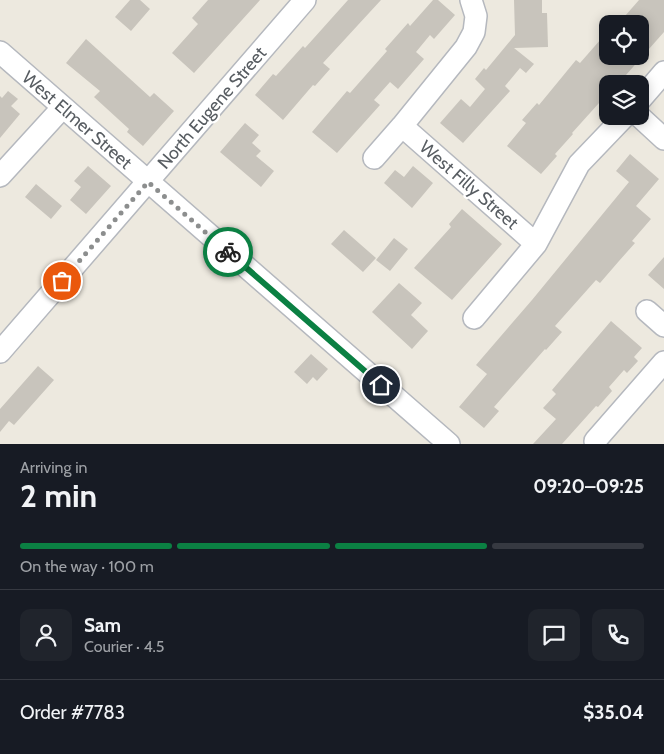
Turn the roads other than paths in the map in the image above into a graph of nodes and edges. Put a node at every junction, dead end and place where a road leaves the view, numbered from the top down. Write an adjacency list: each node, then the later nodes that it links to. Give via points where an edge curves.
1 (305, 0): 13 (street, North Eugene Street)
2 (474, 8): 9 (street, via 474,32 466,47)
3 (0, 52): 6 (street, West Elmer Street)
4 (664, 72): 5 (street)
5 (649, 90)
6 (63, 107): 12 (street); 13 (street, West Elmer Street)
7 (616, 125): 14 (street, via 579,164)
8 (649, 125): 10 (street)
9 (402, 126): 11 (street); 14 (street, West Filly Street)
10 (664, 139)
11 (374, 158)
12 (0, 176)
13 (148, 182): 18 (street, North Eugene Street); 21 (street, West Elmer Street)
14 (536, 244): 16 (street)
15 (647, 311): 17 (street)
16 (474, 318)
17 (664, 326)
18 (0, 352)
19 (664, 362): 20 (street)
20 (595, 441)
21 (449, 444)

